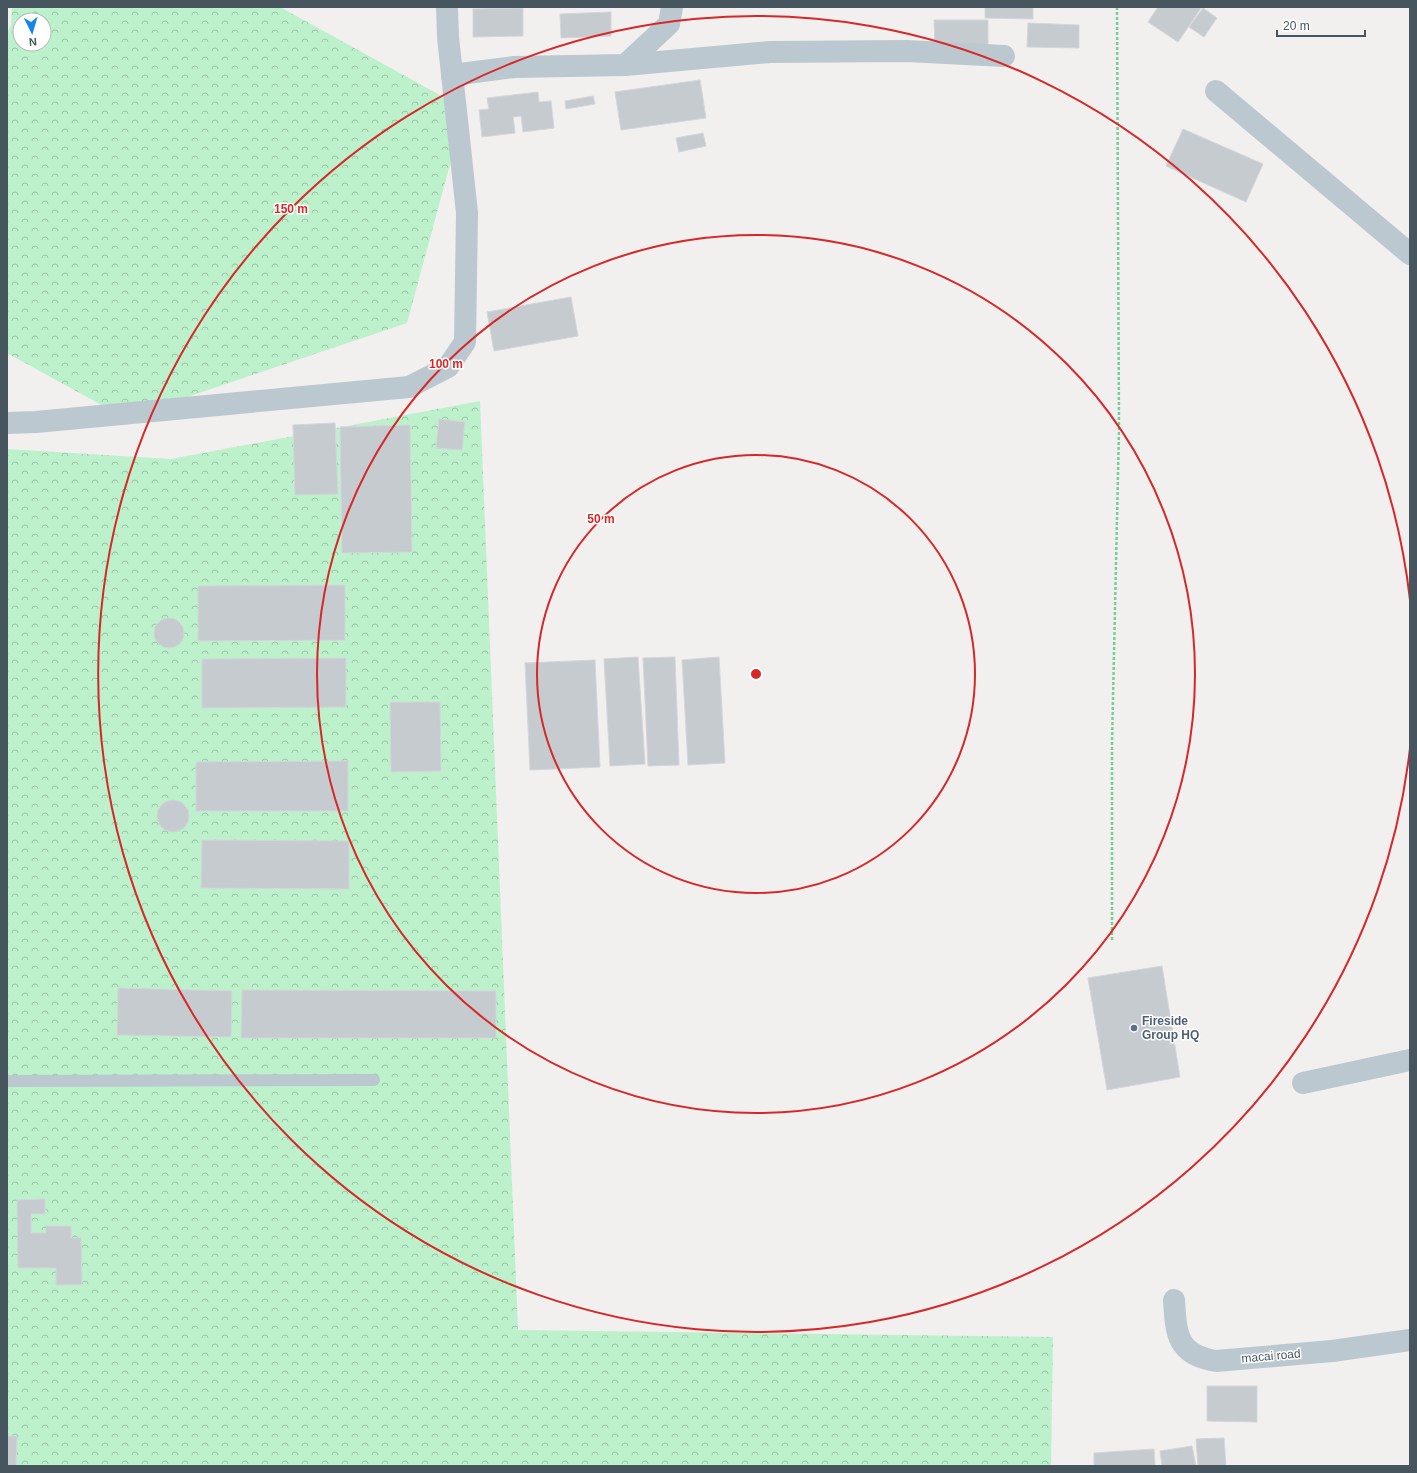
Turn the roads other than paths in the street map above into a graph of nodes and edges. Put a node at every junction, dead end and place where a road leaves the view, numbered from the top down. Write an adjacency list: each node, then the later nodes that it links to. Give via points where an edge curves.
1 (447, 7): 5 (street)
2 (672, 7): 4 (street, via 669,24)
3 (1004, 56): 4 (street, via 907,51 770,52)
4 (625, 65): 5 (street, via 514,67)
5 (452, 75): 8 (street, via 467,213 465,342 448,367 409,387)
6 (1216, 91): 7 (street)
7 (1410, 254)
8 (7, 423)
9 (1410, 1060): 12 (street)
10 (374, 1080): 11 (lane)
11 (7, 1081)
12 (1302, 1083)
13 (1174, 1300): 14 (street, macai road, via 1176,1330 1180,1341 1192,1353 1216,1361 1324,1352)
14 (1410, 1340)

